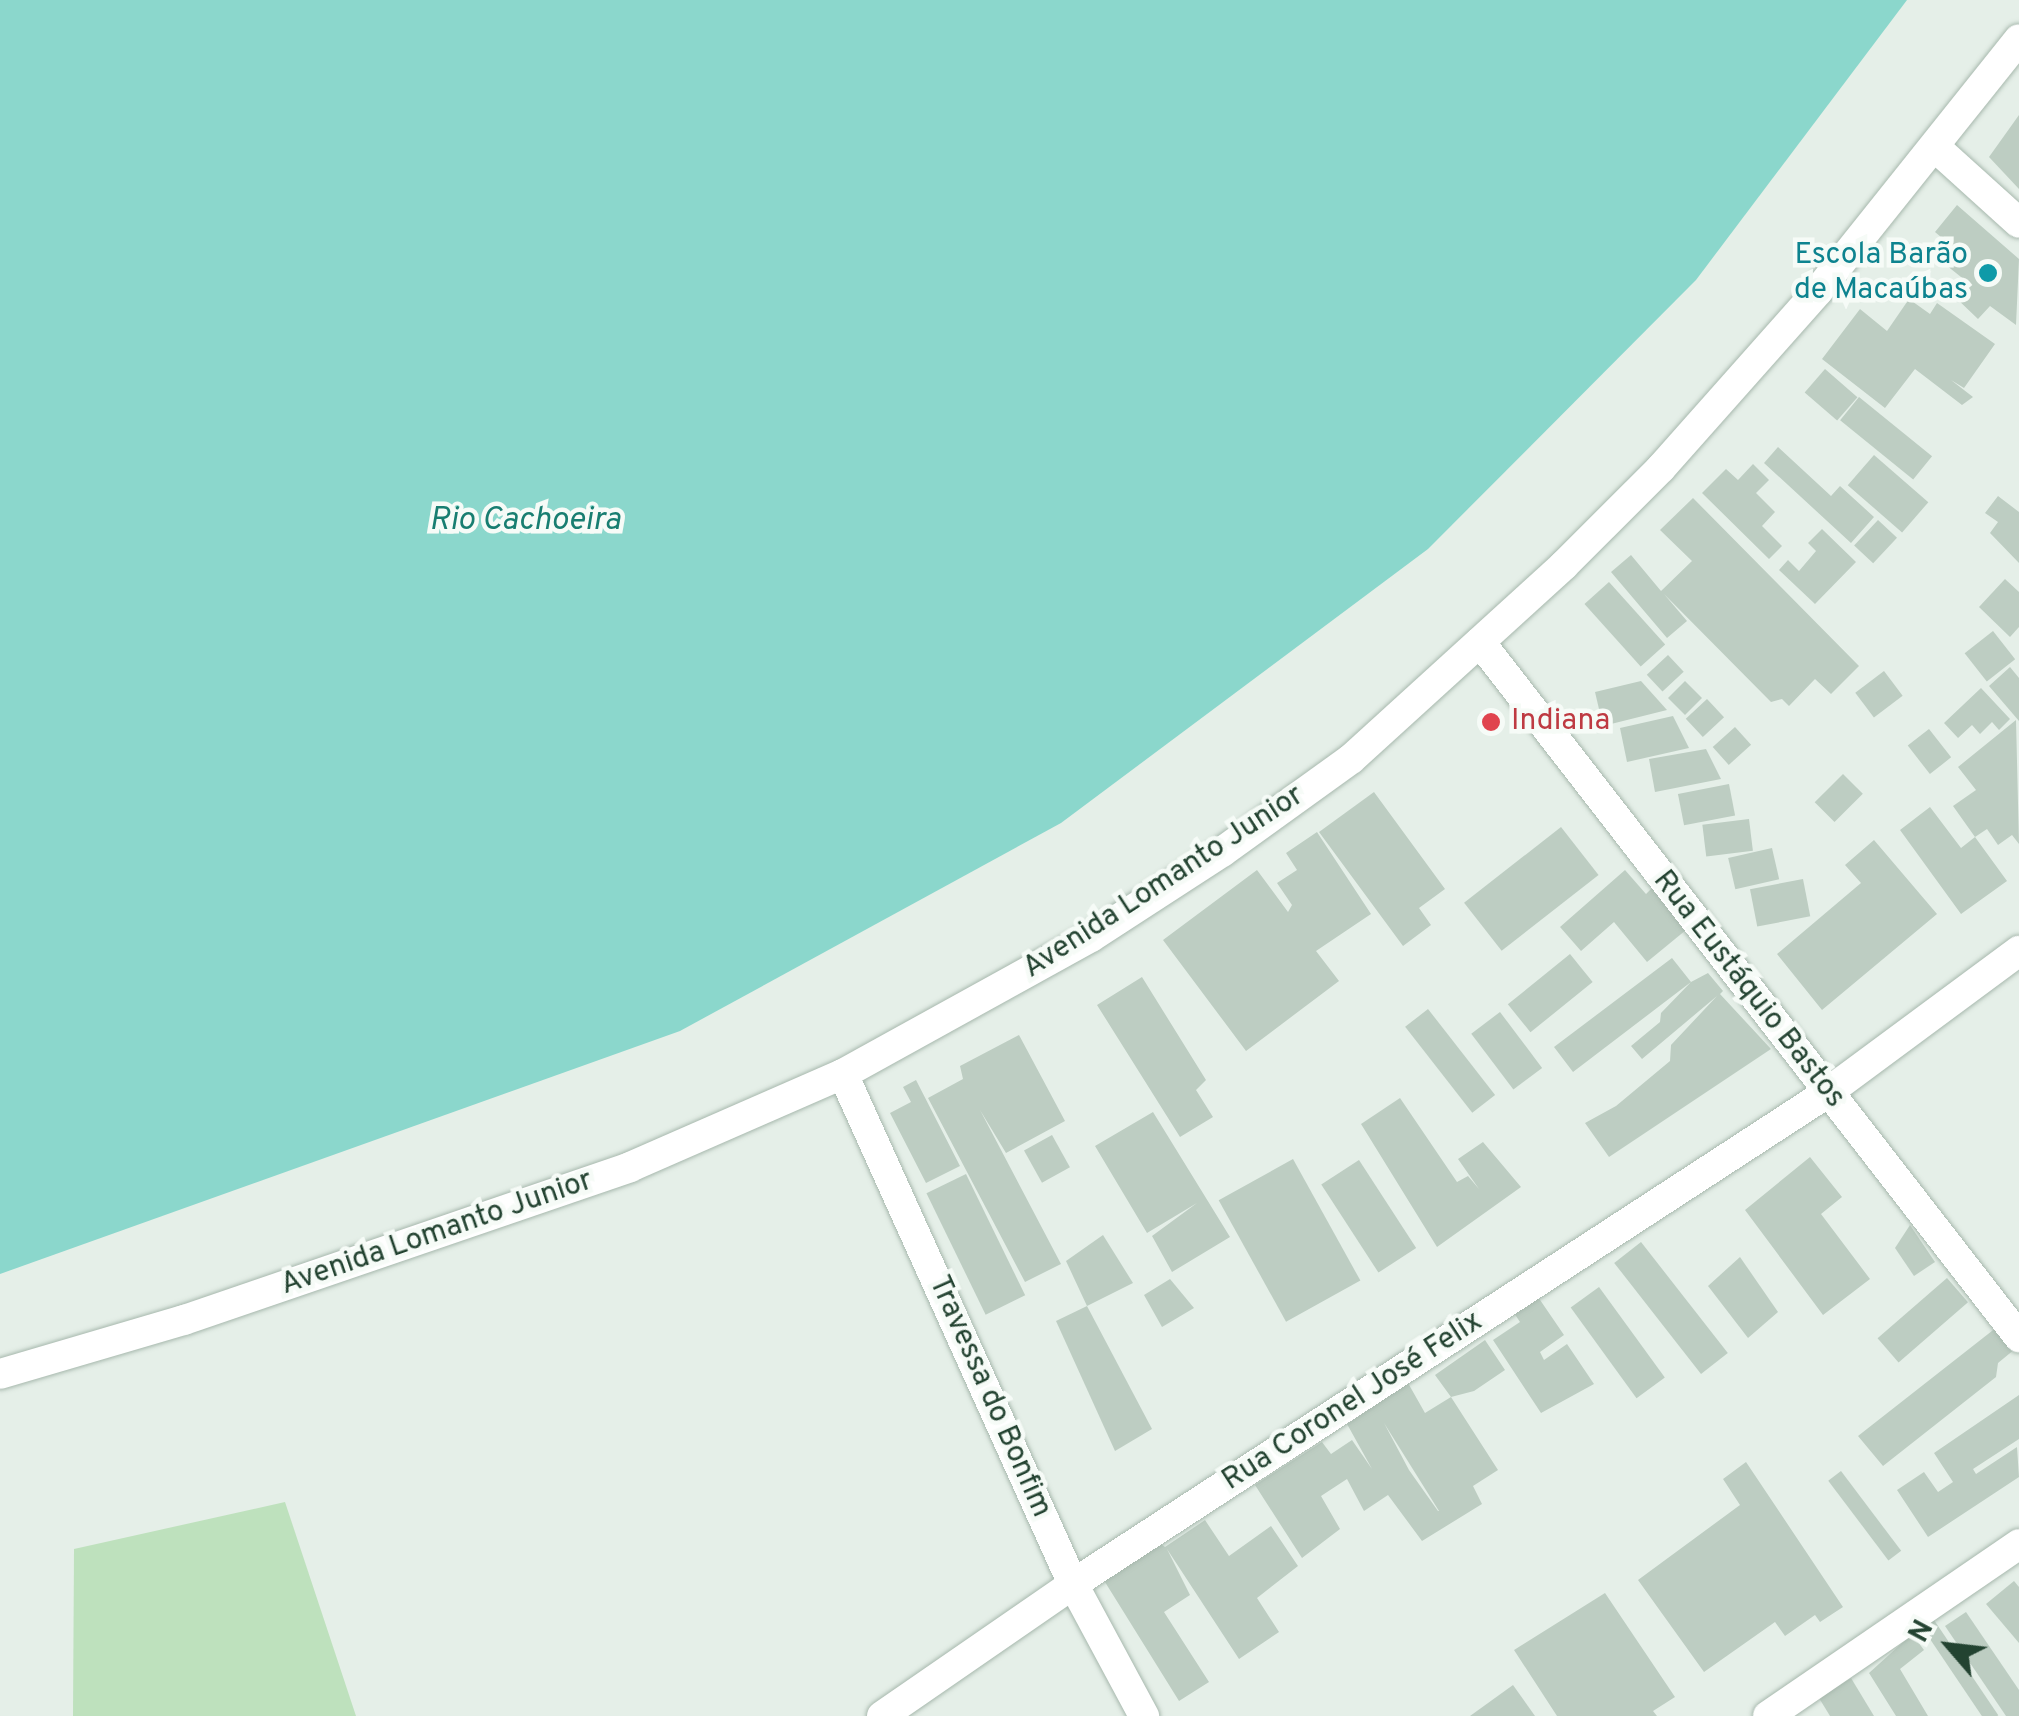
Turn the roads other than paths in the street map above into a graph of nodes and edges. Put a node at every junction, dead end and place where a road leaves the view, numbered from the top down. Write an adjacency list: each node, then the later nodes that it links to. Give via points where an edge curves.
1 (2019, 38): 2 (street, Avenida Lomanto Junior)
2 (1934, 147): 3 (street); 4 (street, Avenida Lomanto Junior, via 1685,442)
3 (2019, 223)
4 (1480, 642): 6 (street, Avenida Lomanto Junior, via 1351,759 1222,852 1092,938); 7 (street, Rua Eustáquio Bastos)
5 (2019, 951): 7 (street, Rua Coronel José Felix)
6 (843, 1074): 9 (street, Avenida Lomanto Junior, via 630,1167 477,1222); 11 (street, Travessa do Bonfim)
7 (1827, 1093): 8 (street, Rua Eustáquio Bastos); 11 (street, Rua Coronel José Felix)
8 (2019, 1337)
9 (0, 1374)
10 (2019, 1544): 14 (street)
11 (1073, 1584): 12 (street, Rua Coronel José Felix); 13 (street, Travessa do Bonfim)
12 (882, 1716)
13 (1144, 1716)
14 (1768, 1716)

